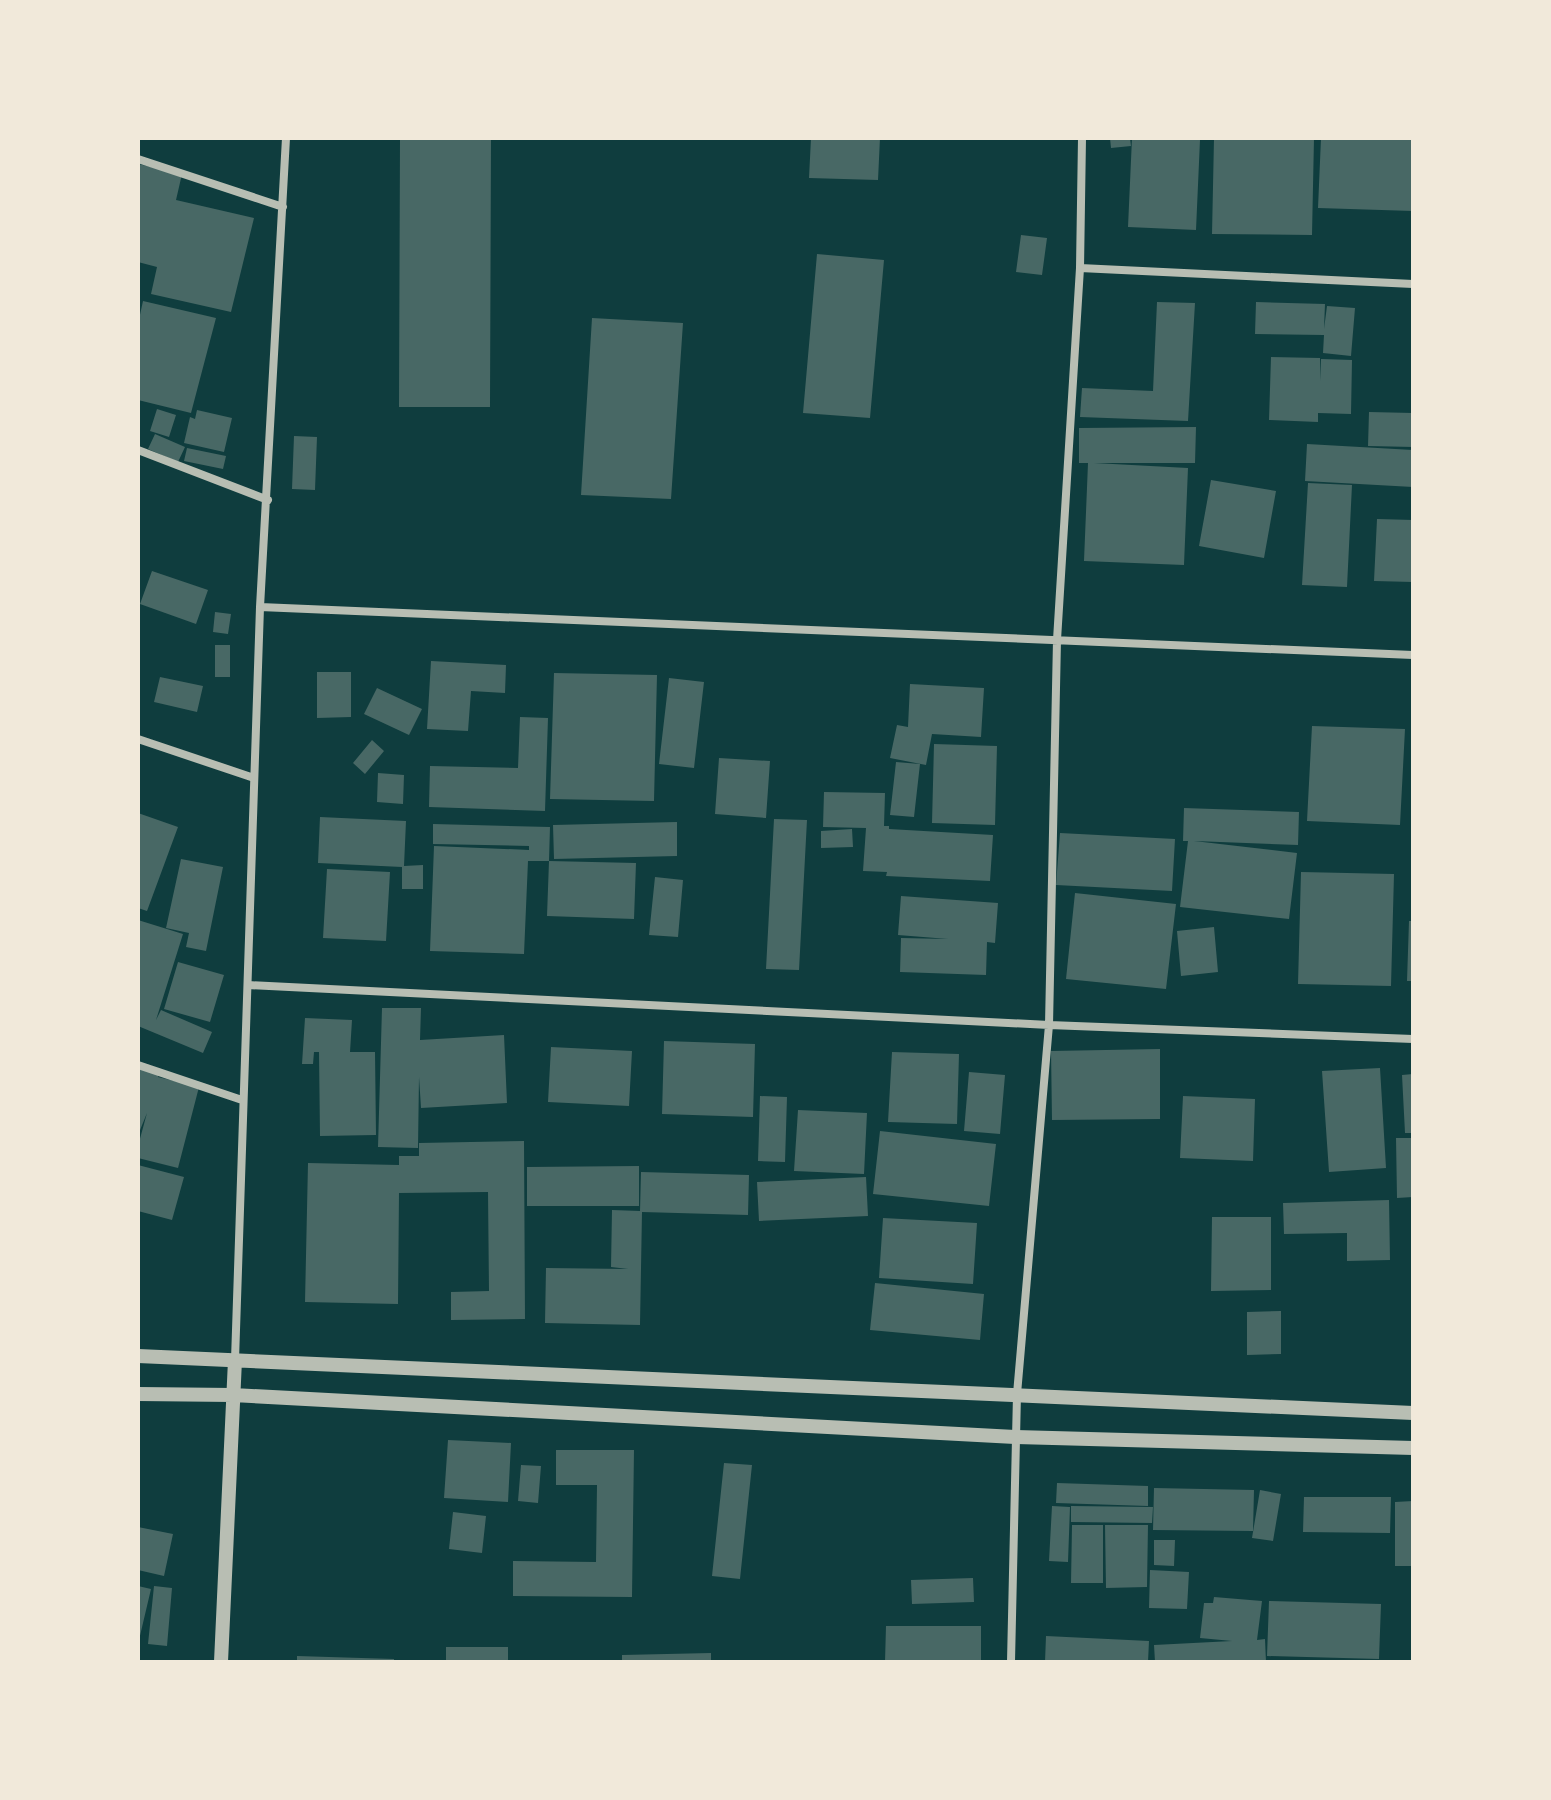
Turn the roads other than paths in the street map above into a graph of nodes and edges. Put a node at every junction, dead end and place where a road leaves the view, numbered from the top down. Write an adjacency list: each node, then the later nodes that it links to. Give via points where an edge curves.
1 (286, 138): 4 (street)
2 (1082, 138): 5 (street)
3 (138, 159): 4 (street)
4 (283, 207): 8 (street)
5 (1080, 268): 6 (street); 10 (street)
6 (1413, 284)
7 (138, 450): 8 (street)
8 (268, 500): 9 (street)
9 (260, 607): 10 (street); 13 (street)
10 (1057, 640): 11 (street); 15 (street)
11 (1413, 655)
12 (138, 739): 13 (street)
13 (254, 778): 14 (street)
14 (248, 985): 15 (street); 18 (street)
15 (1049, 1025): 16 (street); 22 (street)
16 (1413, 1039)
17 (138, 1065): 18 (street)
18 (242, 1100): 20 (street)
19 (138, 1356): 20 (street)
20 (235, 1360): 22 (street); 23 (street)
21 (138, 1394): 23 (street)
22 (1017, 1394): 24 (street); 25 (street)
23 (233, 1395): 25 (street); 27 (street)
24 (1413, 1413)
25 (1015, 1437): 26 (street); 28 (street)
26 (1413, 1448)
27 (221, 1662)
28 (1011, 1662)

